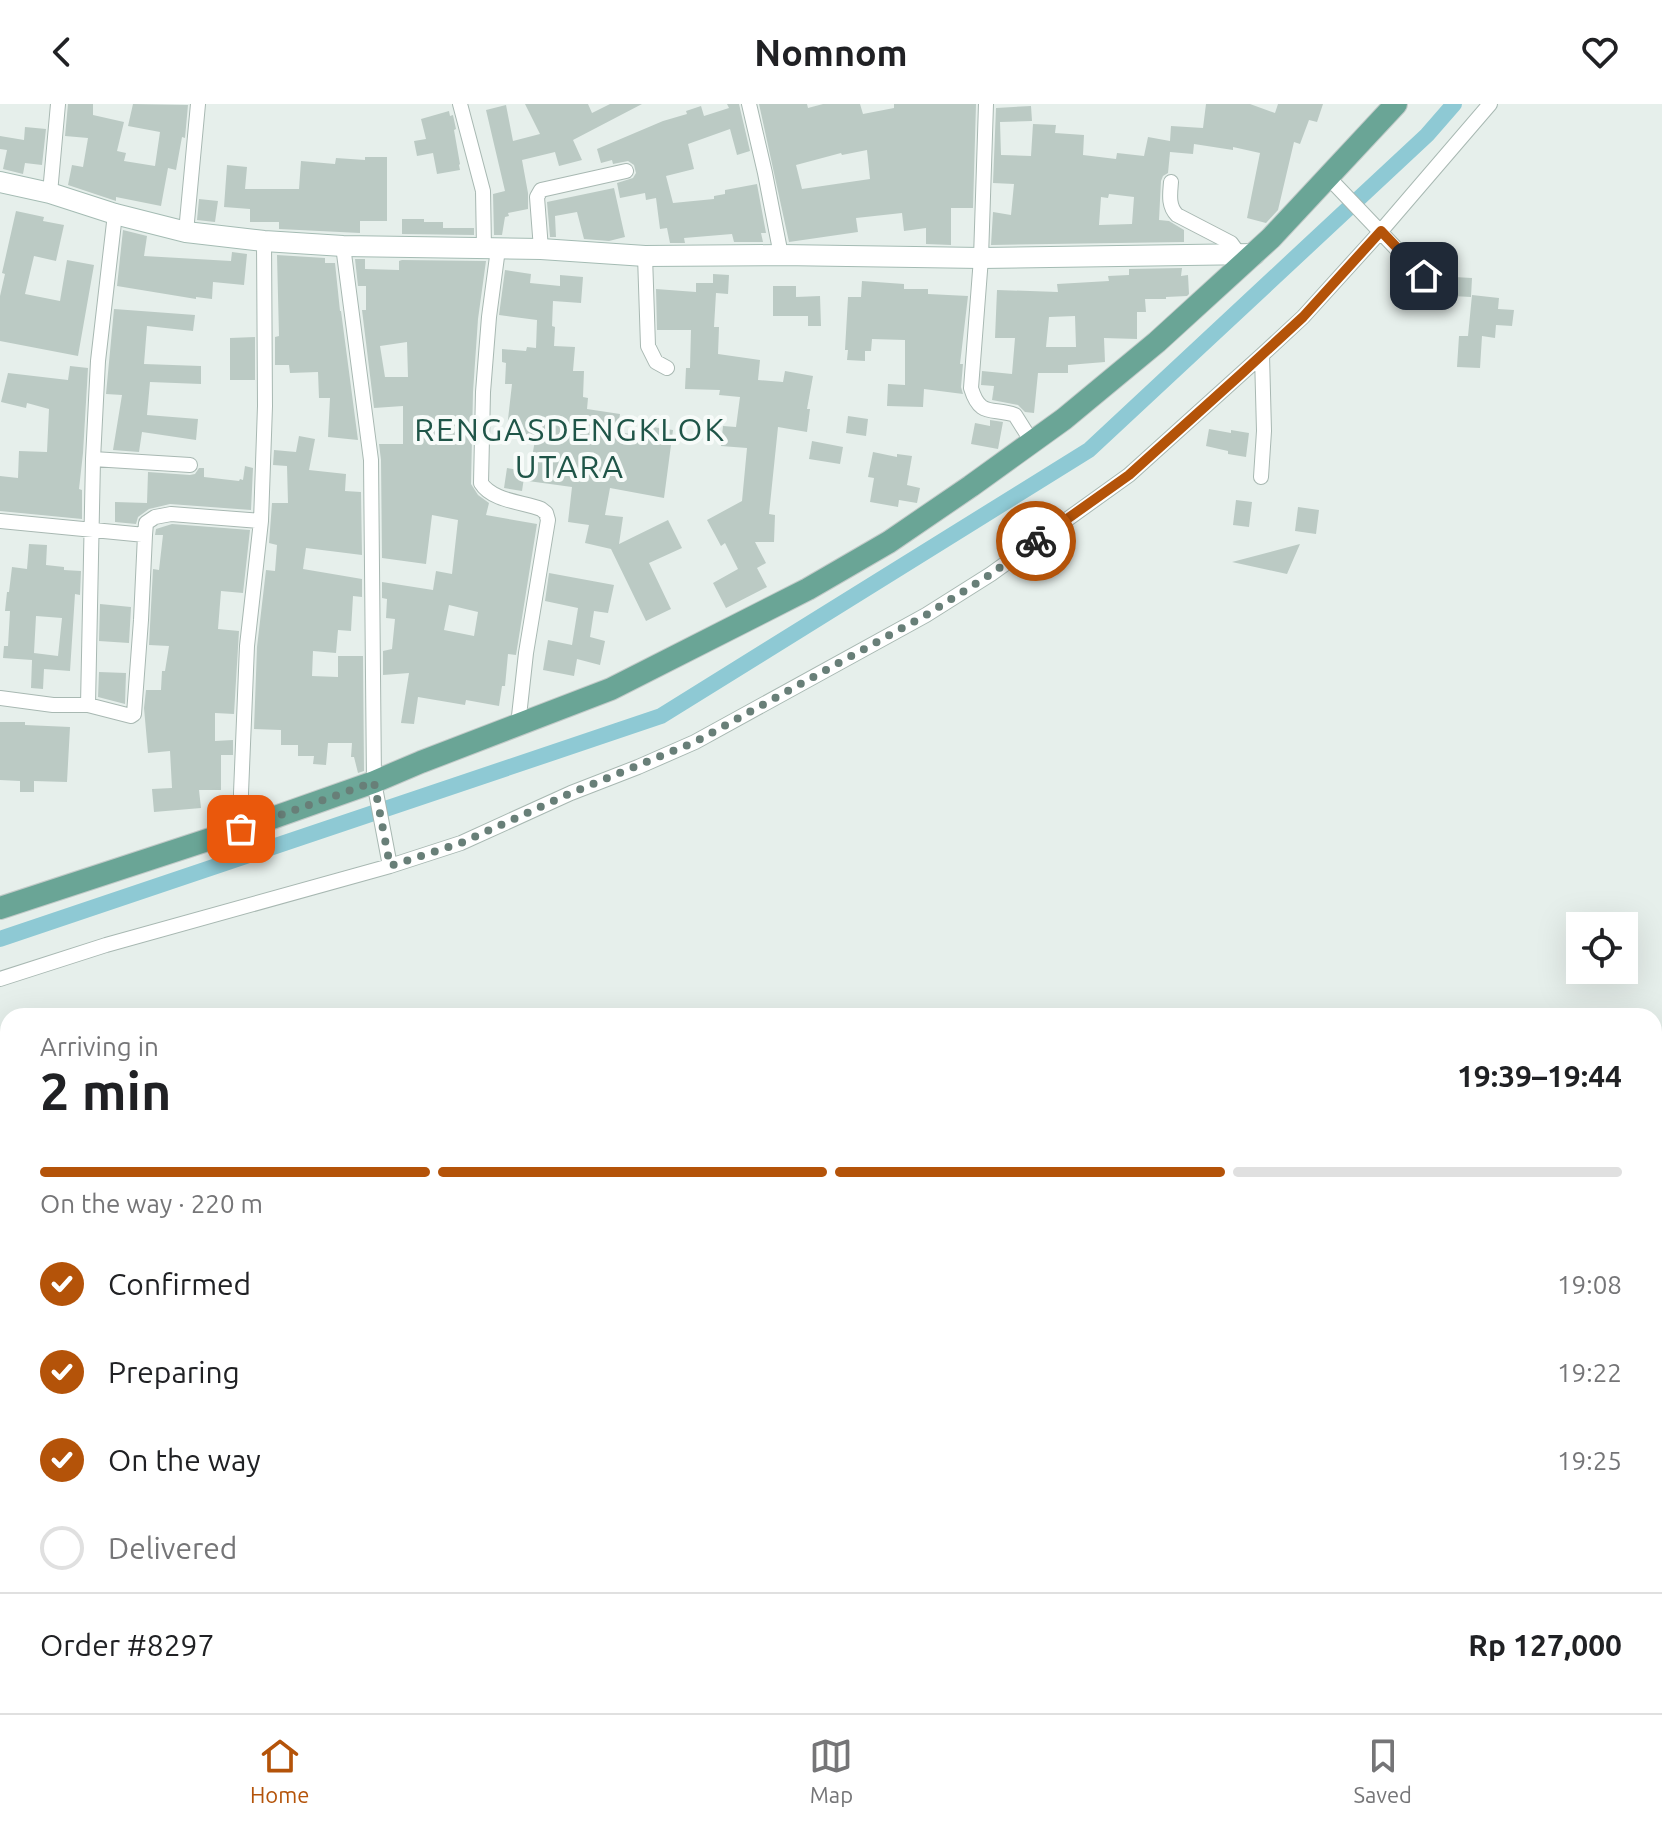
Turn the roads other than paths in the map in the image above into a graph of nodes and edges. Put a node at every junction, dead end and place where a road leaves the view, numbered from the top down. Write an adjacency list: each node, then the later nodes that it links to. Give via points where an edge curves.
1 (58, 104): 12 (street)
2 (198, 104): 15 (street)
3 (460, 104): 18 (street, via 483,191)
4 (749, 104): 21 (street)
5 (986, 104): 23 (street)
6 (1490, 104): 14 (street)
7 (1394, 105): 9 (main road)
8 (626, 171): 19 (street, via 541,190)
9 (1329, 178): 14 (street); 20 (main road)
10 (0, 182): 12 (street)
11 (1171, 182): 20 (street, via 1170,201 1177,215)
12 (50, 193): 13 (street)
13 (115, 214): 15 (street); 28 (street)
14 (1377, 227): 24 (street); 25 (street, via 1303,317)
15 (186, 232): 16 (street)
16 (264, 241): 17 (street); 32 (street)
17 (343, 246): 18 (street); 38 (street, via 371,460)
18 (491, 249): 19 (street); 37 (street, via 481,483 495,495 541,509 548,520)
19 (541, 249): 22 (street)
20 (1247, 254): 23 (street); 27 (main road, via 1157,342)
21 (781, 255): 22 (street); 23 (street)
22 (645, 256): 26 (street, via 648,346 656,362)
23 (981, 258): 27 (street, via 973,394 984,409 1015,415)
24 (1431, 285)
25 (1262, 355): 30 (street); 40 (street, via 1129,475 926,615 695,742 461,843)
26 (667, 368)
27 (1032, 442): 37 (main road, via 889,542 808,589 611,689)
28 (93, 459): 29 (street); 33 (street)
29 (190, 465)
30 (1261, 477)
31 (0, 521): 33 (street)
32 (261, 521): 34 (street, via 171,514 151,518); 39 (street, via 247,646)
33 (92, 530): 34 (street); 36 (street)
34 (145, 535): 36 (street, via 135,712 131,716)
35 (0, 698): 36 (street)
36 (88, 705)
37 (518, 725): 38 (main road, via 421,762)
38 (375, 788): 39 (main road); 40 (street)
39 (241, 829): 41 (main road)
40 (389, 859): 42 (street)
41 (0, 908)
42 (0, 979)

